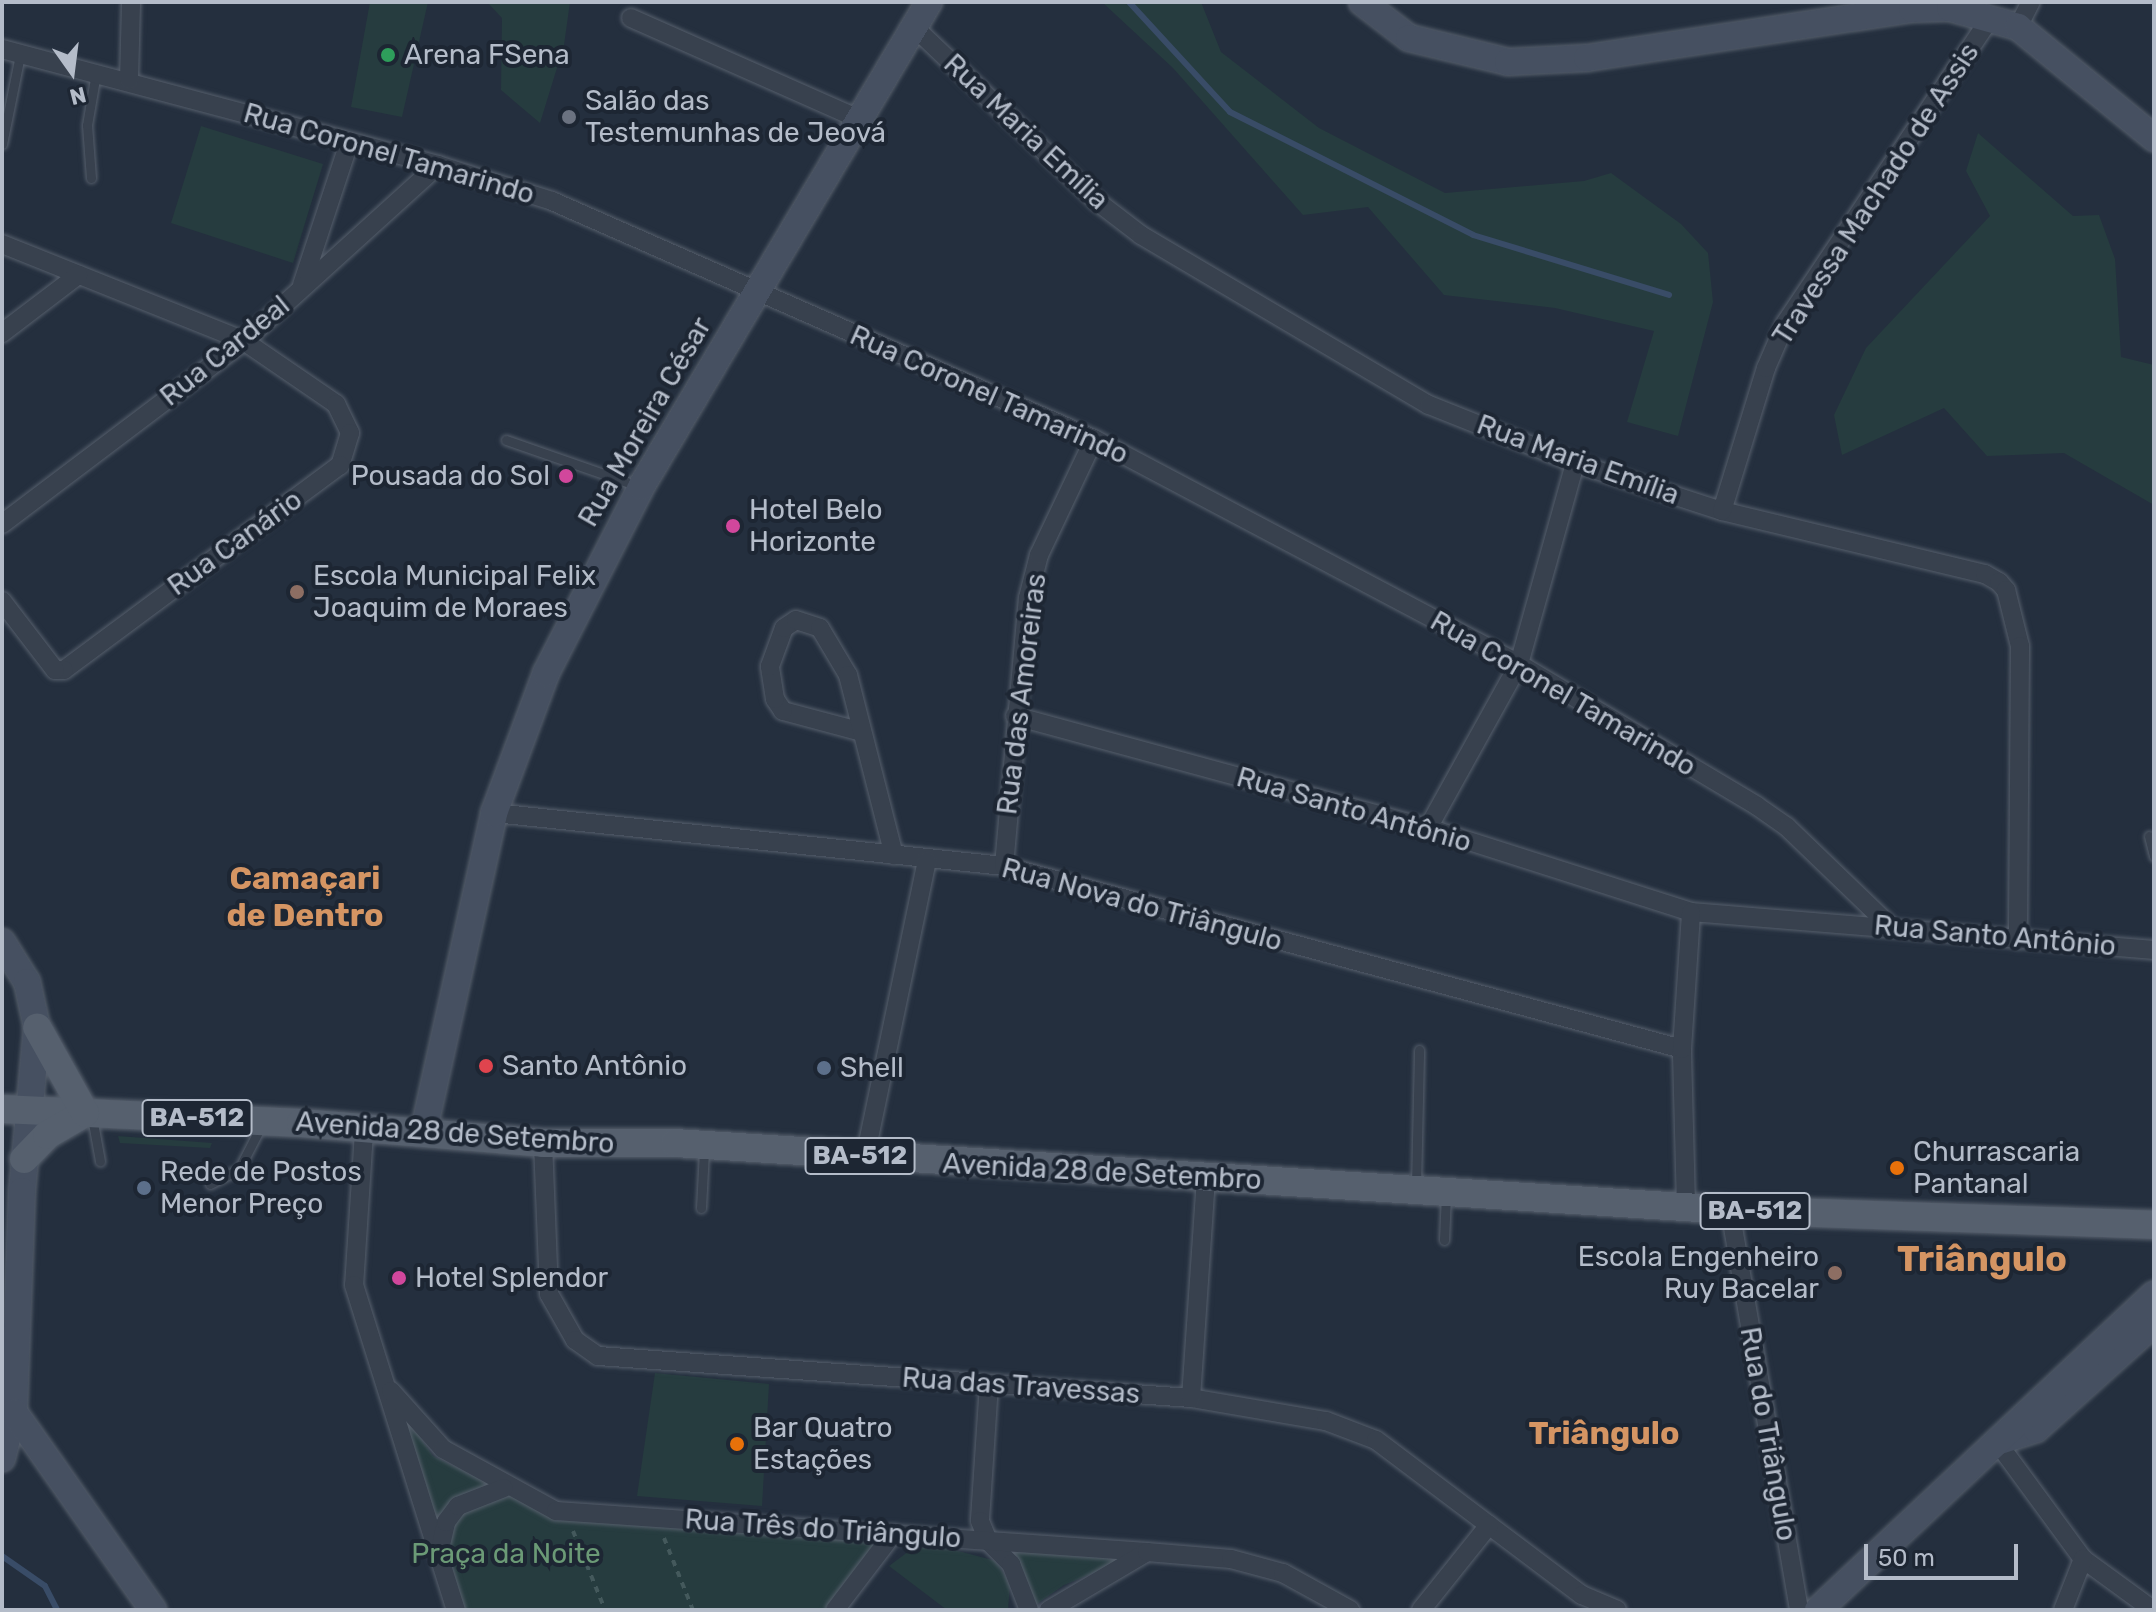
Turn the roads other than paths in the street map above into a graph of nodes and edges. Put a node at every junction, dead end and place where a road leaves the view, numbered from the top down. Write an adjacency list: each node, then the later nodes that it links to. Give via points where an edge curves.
1 (131, 2): 11 (street)
2 (929, 2): 7 (street, Rua Moreira César)
3 (1362, 2): 5 (street, via 1409,38 1508,62 1587,58 1912,9 1950,8)
4 (2031, 2): 8 (street)
5 (1991, 17): 8 (street); 28 (street, Travessa Machado de Assis, via 1786,322 1766,368)
6 (631, 18): 12 (street)
7 (914, 27): 12 (street, Rua Moreira César); 26 (street, Rua Maria Emília, via 1098,202 1141,235 1429,405)
8 (2018, 27): 13 (street)
9 (11, 52): 10 (street, Rua Coronel Tamarindo); 15 (lane)
10 (96, 73): 11 (street, Rua Coronel Tamarindo); 17 (lane, via 87,125)
11 (129, 80): 14 (street, Rua Coronel Tamarindo)
12 (857, 118): 21 (street, Rua Moreira César)
13 (2154, 138)
14 (349, 143): 16 (street, Rua Coronel Tamarindo); 20 (street)
15 (2, 144)
16 (438, 165): 20 (street, Rua Cardeal); 21 (street, Rua Coronel Tamarindo, via 552,201)
17 (91, 178)
18 (2, 244): 19 (street)
19 (78, 275): 22 (street); 23 (street)
20 (301, 288): 23 (street, Rua Cardeal)
21 (756, 292): 24 (street, Rua Coronel Tamarindo); 27 (street, Rua Moreira César)
22 (2, 333)
23 (244, 341): 29 (street, Rua Cardeal); 30 (street, Rua Canário, via 336,404 350,433 340,465 59,671)
24 (1094, 439): 31 (street, Rua Coronel Tamarindo); 32 (street, Rua das Amoreiras, via 1039,555 1028,598)
25 (506, 440): 27 (lane)
26 (1575, 463): 28 (street, Rua Maria Emília); 31 (street)
27 (641, 487): 34 (street, Rua Moreira César, via 546,673)
28 (1722, 511): 43 (street, Rua Maria Emília, via 1985,574 2006,590 2020,646)
29 (2, 524)
30 (2, 601)
31 (1519, 664): 35 (street); 42 (street, Rua Coronel Tamarindo, via 1787,827)
32 (1015, 716): 35 (street, Rua Santo Antônio); 40 (street, Rua das Amoreiras)
33 (862, 732): 33 (street, via 848,675 829,639 808,621 796,620 784,628 770,666 775,699 783,711); 37 (street)
34 (494, 813): 37 (street, Rua Nova do Triângulo); 53 (street, Rua Moreira César)
35 (1428, 828): 41 (street, Rua Santo Antônio)
36 (2149, 836): 38 (lane)
37 (894, 855): 39 (street, Rua Nova do Triângulo)
38 (2154, 856)
39 (927, 860): 40 (street, Rua Nova do Triângulo); 56 (street)
40 (1004, 866): 47 (street, Rua Nova do Triângulo)
41 (1691, 912): 42 (street, Rua Santo Antônio); 47 (street)
42 (1889, 925): 43 (street, Rua Santo Antônio)
43 (2018, 940): 45 (street, Rua Santo Antônio)
44 (2, 942): 46 (street, via 27,982)
45 (2154, 950)
46 (37, 1027): 49 (street); 50 (main road)
47 (1682, 1049): 63 (street)
48 (1419, 1050): 61 (lane)
49 (16, 1109): 50 (main road, Avenida 28 de Setembro / BA-512); 57 (street)
50 (88, 1113): 51 (main road, Avenida 28 de Setembro / BA-512); 57 (main road, via 47,1135); 58 (lane)
51 (264, 1121): 52 (main road, Avenida 28 de Setembro / BA-512); 60 (lane, via 239,1169)
52 (364, 1132): 53 (main road, Avenida 28 de Setembro / BA-512); 71 (street, via 354,1285 360,1317)
53 (423, 1134): 54 (main road, Avenida 28 de Setembro / BA-512)
54 (543, 1143): 55 (main road, Avenida 28 de Setembro / BA-512); 70 (street, Rua das Travessas, via 549,1294 575,1340 598,1356)
55 (704, 1146): 56 (main road, Avenida 28 de Setembro / BA-512); 64 (lane)
56 (865, 1157): 59 (main road, Avenida 28 de Setembro / BA-512)
57 (24, 1159): 73 (street, via 15,1251)
58 (100, 1161)
59 (1206, 1178): 61 (main road, Avenida 28 de Setembro / BA-512); 72 (street)
60 (210, 1184)
61 (1416, 1189): 62 (main road, Avenida 28 de Setembro / BA-512)
62 (1447, 1191): 63 (main road, Avenida 28 de Setembro / BA-512); 67 (lane)
63 (1686, 1206): 65 (main road, Avenida 28 de Setembro / BA-512)
64 (701, 1208)
65 (1730, 1210): 66 (main road, Avenida 28 de Setembro / BA-512); 92 (street, Rua do Triângulo)
66 (2154, 1225)
67 (1444, 1240)
68 (2154, 1294): 74 (street)
69 (2154, 1323): 74 (street, via 2036,1429)
70 (989, 1384): 72 (street, Rua das Travessas); 79 (street, via 979,1511)
71 (391, 1391): 76 (street, Rua Três do Triângulo, via 443,1449); 81 (street)
72 (1191, 1398): 77 (street, Rua das Travessas, via 1326,1421 1376,1440)
73 (14, 1412): 75 (street); 84 (street)
74 (1997, 1442): 82 (street); 93 (street)
75 (2, 1458)
76 (504, 1488): 78 (street, Rua Três do Triângulo, via 565,1512); 81 (street, via 458,1506 446,1522)
77 (1489, 1525): 90 (street); 91 (street, Rua das Travessas, via 1582,1595)
78 (893, 1534): 79 (street, Rua Três do Triângulo); 86 (street)
79 (988, 1541): 80 (street, Rua Três do Triângulo); 87 (street, via 1011,1564)
80 (1147, 1552): 88 (street); 89 (street, Rua Três do Triângulo, via 1231,1559 1283,1573)
81 (439, 1553): 85 (street)
82 (2083, 1559): 83 (street); 94 (street)
83 (2153, 1609)
84 (153, 1610)
85 (456, 1610)
86 (835, 1610)
87 (1029, 1610)
88 (1049, 1610)
89 (1350, 1610)
90 (1421, 1610)
91 (1617, 1610)
92 (1799, 1610)
93 (1818, 1610)
94 (2063, 1610)

